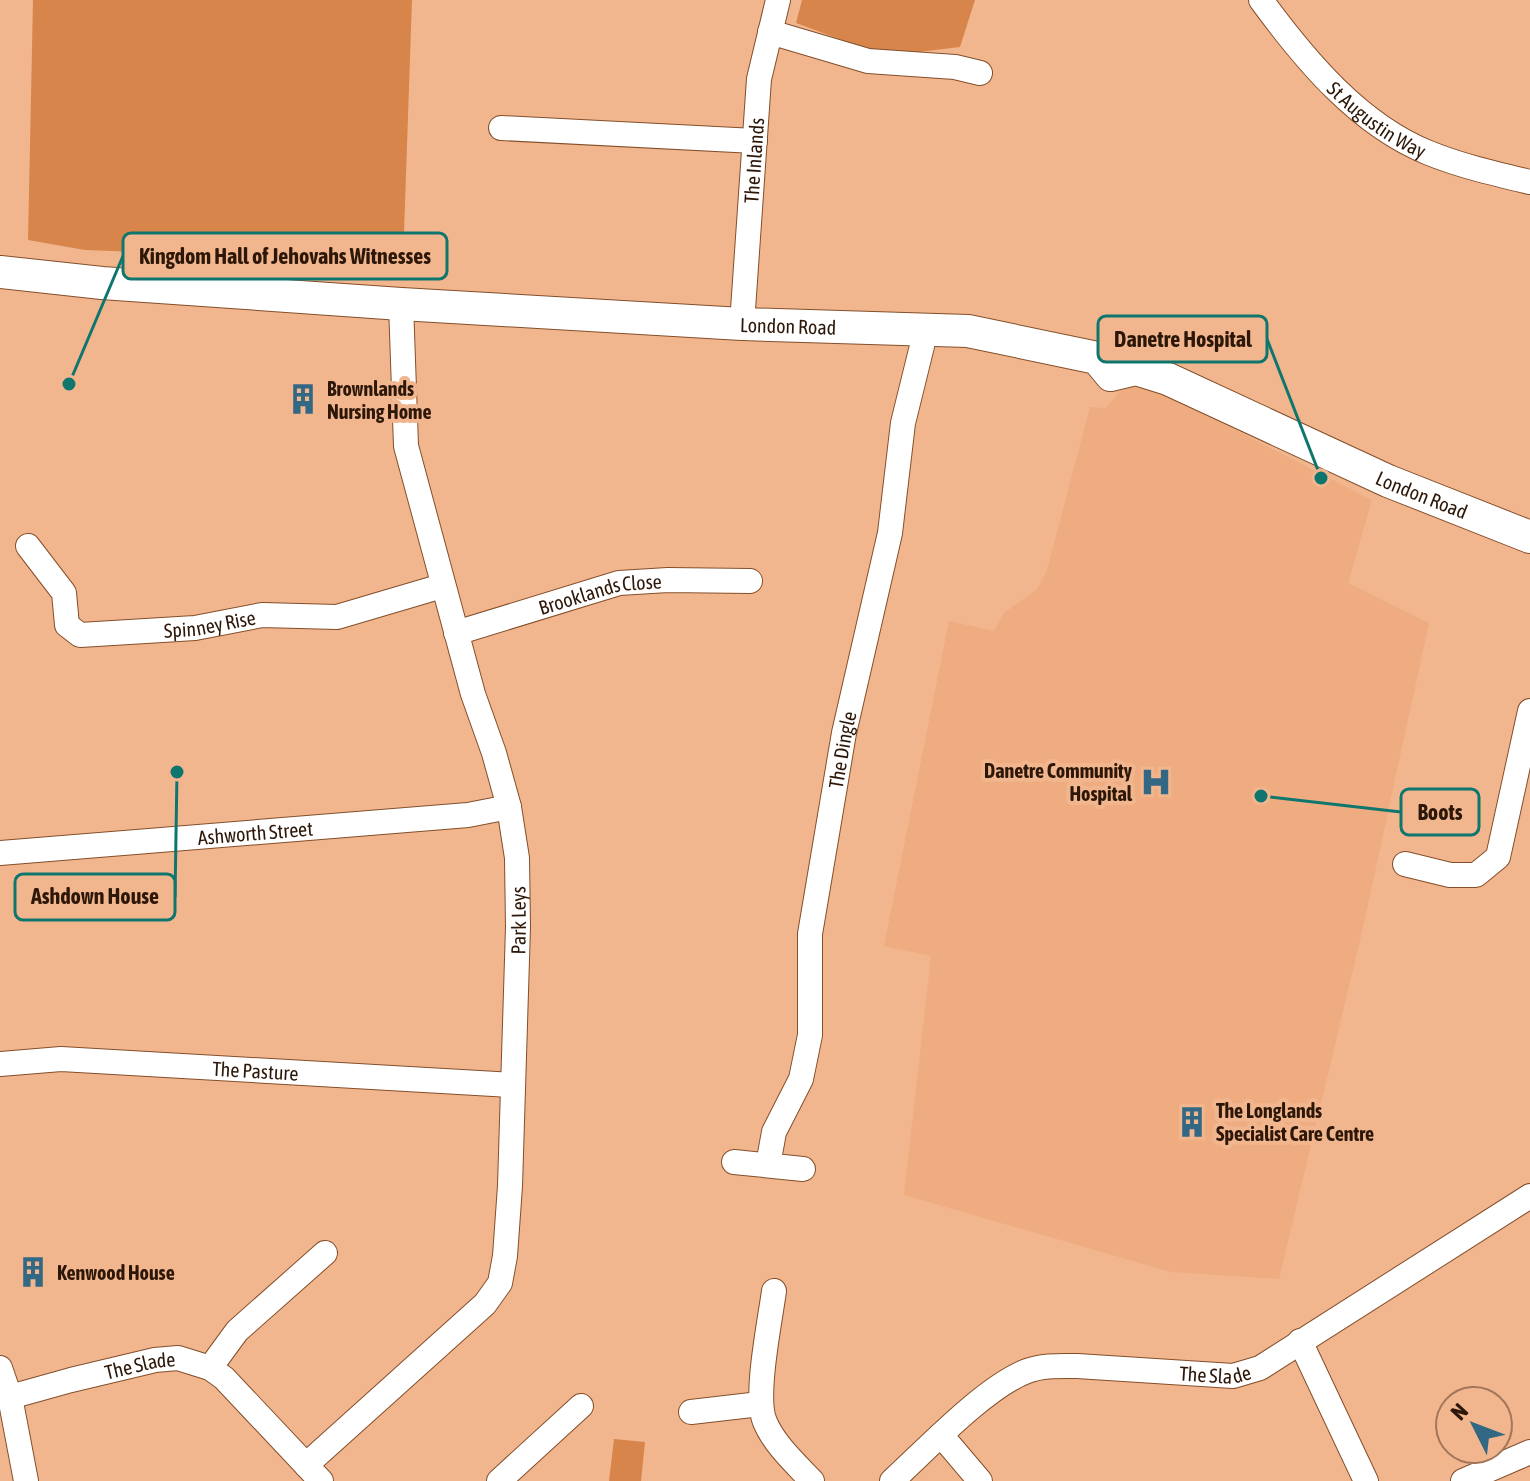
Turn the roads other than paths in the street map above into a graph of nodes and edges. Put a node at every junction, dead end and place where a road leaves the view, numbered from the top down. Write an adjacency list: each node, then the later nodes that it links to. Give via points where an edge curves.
1 (778, 0): 3 (street, The Inlands)
2 (1261, 0): 7 (street, St Augustin Way, via 1360,112 1428,153)
3 (770, 32): 4 (street, via 868,61); 6 (street, The Inlands, via 759,79)
4 (980, 73)
5 (501, 128): 6 (street)
6 (755, 141): 10 (street, The Inlands)
7 (1530, 182)
8 (0, 272): 9 (main road, London Road)
9 (401, 304): 10 (main road, London Road); 15 (street, Park Leys, via 406,446)
10 (742, 324): 11 (main road, London Road)
11 (920, 331): 12 (main road, London Road, via 968,331 1097,358 1111,375 1136,369 1168,379 1388,481); 24 (street, The Dingle, via 923,342 903,423 890,533 844,733 810,934 810,1035 801,1079 774,1132)
12 (1530, 537)
13 (28, 546): 15 (street, Spinney Rise, via 64,593 67,625 80,635 195,628 262,615 337,617)
14 (750, 581): 16 (street, Brooklands Close, via 619,583)
15 (442, 586): 16 (street, Park Leys)
16 (456, 633): 18 (street, Park Leys)
17 (1530, 711): 20 (street, via 1498,857 1476,875)
18 (509, 807): 19 (street, Ashworth Street, via 468,815); 22 (street, Park Leys, via 517,858 518,927)
19 (0, 853)
20 (1405, 864)
21 (0, 1064): 22 (street, The Pasture, via 61,1059)
22 (512, 1085): 38 (street, Park Leys, via 510,1186 500,1283)
23 (734, 1162): 24 (street)
24 (768, 1165): 25 (street)
25 (803, 1169)
26 (1530, 1196): 29 (street, The Slade)
27 (325, 1253): 31 (street, via 237,1331)
28 (774, 1291): 33 (street)
29 (1300, 1341): 36 (street, The Slade, via 1260,1368 1233,1376 1054,1365 1029,1370 1003,1383); 44 (street)
30 (0, 1368): 32 (street)
31 (210, 1368): 32 (street, The Slade, via 178,1358 155,1360); 38 (street, The Slade)
32 (10, 1397): 39 (street)
33 (760, 1404): 35 (street); 41 (street, via 765,1423)
34 (581, 1406): 40 (street)
35 (691, 1412)
36 (941, 1435): 42 (street, The Slade); 43 (street)
37 (1530, 1452): 45 (street)
38 (314, 1473)
39 (26, 1481)
40 (499, 1481)
41 (812, 1481)
42 (892, 1481)
43 (980, 1481)
44 (1366, 1481)
45 (1463, 1481)

